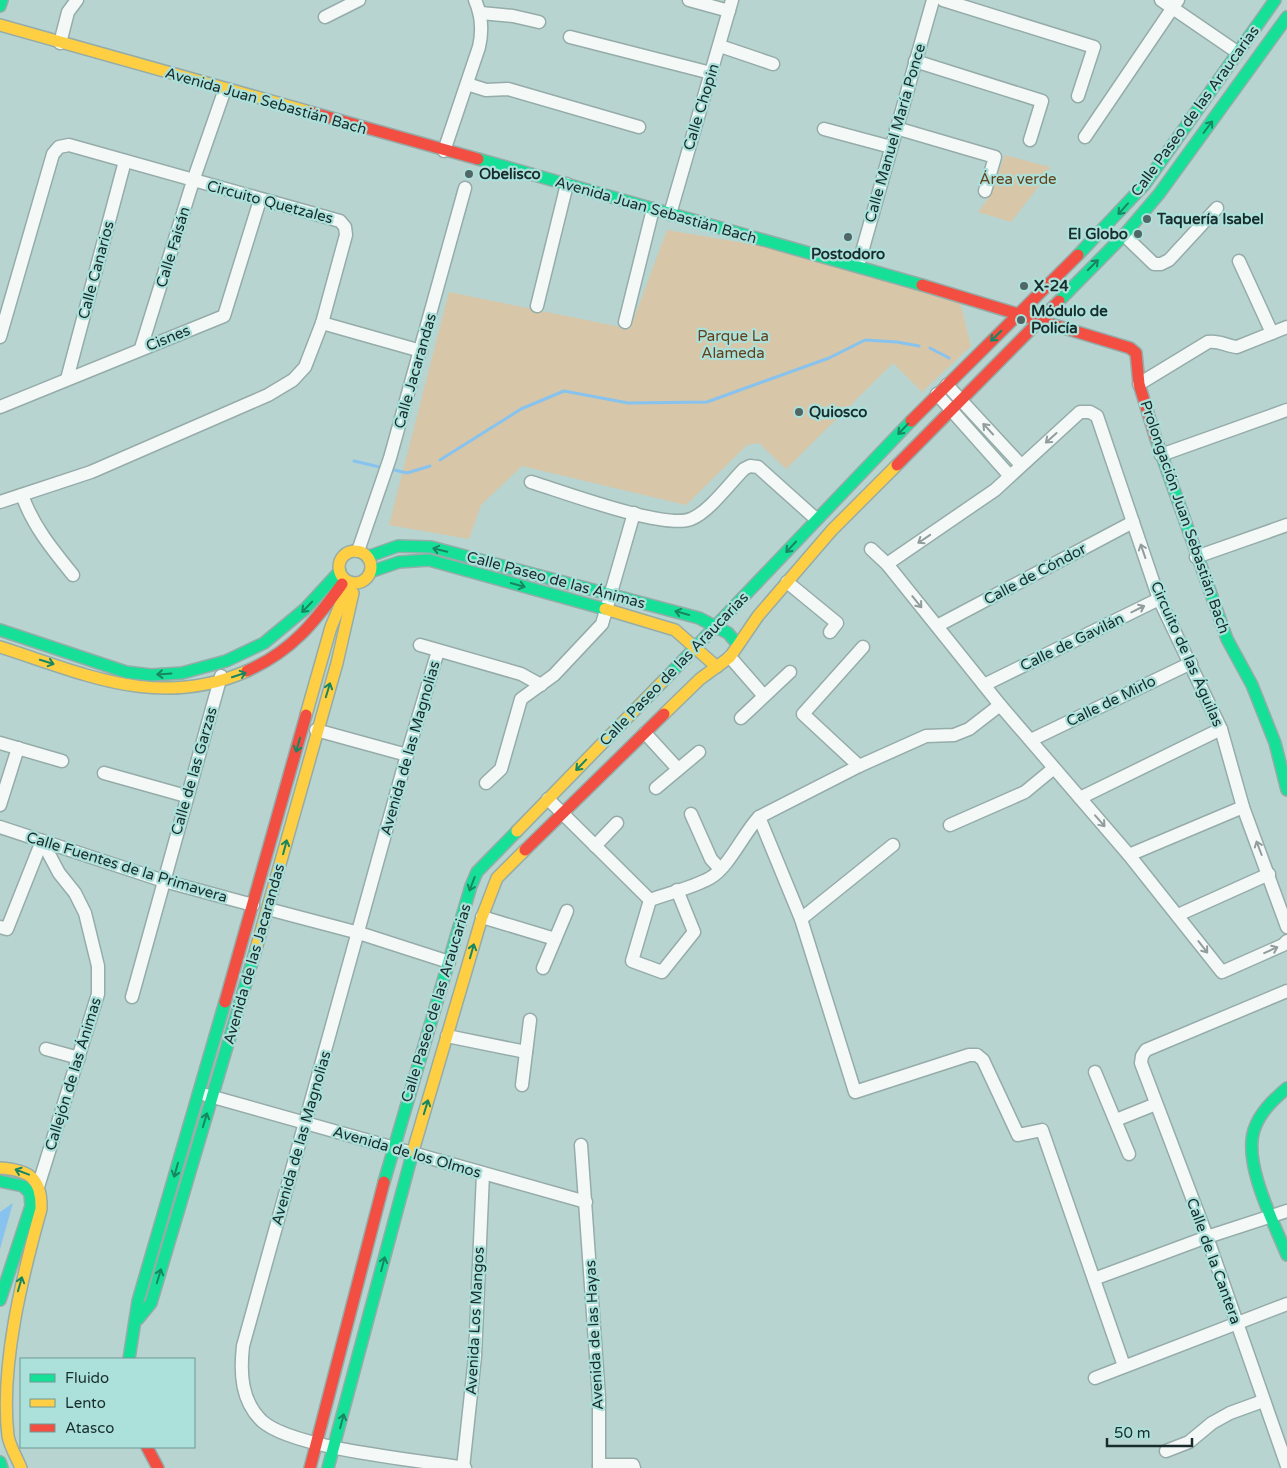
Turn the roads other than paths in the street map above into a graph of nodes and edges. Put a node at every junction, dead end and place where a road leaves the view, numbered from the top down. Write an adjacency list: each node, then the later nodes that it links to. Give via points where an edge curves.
1 (2, 0): 12 (street)
2 (77, 0): 19 (street, via 68,12)
3 (359, 0): 14 (street)
4 (476, 0): 13 (street)
5 (689, 0): 11 (street)
6 (933, 0): 22 (street, Calle Manuel María Ponce)
7 (943, 0): 27 (street, via 1094,47)
8 (1161, 0): 10 (street)
9 (1275, 0): 21 (street, Calle Paseo de las Araucarias)
10 (1176, 4): 21 (street); 31 (street)
11 (731, 5): 20 (street, Calle Chopin)
12 (0, 6)
13 (481, 13): 16 (street); 25 (street, via 480,47)
14 (325, 17)
15 (1287, 17): 35 (street, Calle Paseo de las Araucarias, one-way to 15)
16 (539, 22)
17 (0, 25): 19 (street, Avenida Juan Sebastián Bach)
18 (570, 37): 24 (street)
19 (60, 43): 26 (street, Avenida Juan Sebastián Bach)
20 (720, 46): 23 (street); 24 (street, Calle Chopin)
21 (1237, 52): 32 (street, Calle Paseo de las Araucarias)
22 (915, 61): 30 (street, Calle Manuel María Ponce); 33 (street, via 1042,101)
23 (774, 64)
24 (711, 73): 45 (street, Calle Chopin)
25 (467, 84): 28 (street, via 486,90 508,89); 36 (street)
26 (225, 89): 36 (street, Avenida Juan Sebastián Bach); 38 (street, Calle Faisán)
27 (1078, 96)
28 (639, 127)
29 (824, 128): 34 (street)
30 (896, 128): 34 (street, Calle Manuel María Ponce); 41 (street, via 995,157)
31 (1085, 136)
32 (1179, 138): 35 (street); 50 (street, Calle Paseo de las Araucarias, one-way to 50, via 1145,184 1110,223)
33 (1030, 140)
34 (891, 147): 48 (street, Calle Manuel María Ponce)
35 (1192, 148): 46 (street, Calle Paseo de las Araucarias)
36 (444, 151): 39 (street, Avenida Juan Sebastián Bach)
37 (126, 161): 38 (street, Circuito Quetzales); 56 (street, Circuito Quetzales, via 69,145 59,147 53,154); 60 (street, Calle Canarios)
38 (193, 181): 42 (street, Circuito Quetzales); 57 (street, Calle Faisán)
39 (566, 184): 44 (street, Avenida Juan Sebastián Bach); 49 (street)
40 (465, 188): 58 (street, Calle Jacarandas)
41 (985, 191)
42 (260, 200): 53 (street, Circuito Quetzales, via 340,221 344,227 346,235); 57 (street, Cisnes, via 224,316)
43 (1217, 208): 46 (street, via 1169,260 1161,264 1154,264)
44 (654, 209): 45 (street, Avenida Juan Sebastián Bach); 52 (street)
45 (670, 214): 48 (street, Avenida Juan Sebastián Bach)
46 (1124, 235): 51 (street, Calle Paseo de las Araucarias, one-way to 46)
47 (1239, 261): 55 (street)
48 (858, 266): 50 (street, Avenida Juan Sebastián Bach)
49 (537, 306)
50 (1018, 314): 51 (street, Avenida Juan Sebastián Bach); 62 (street, Calle Paseo de las Araucarias, one-way to 62)
51 (1038, 320): 59 (street, Avenida Juan Sebastián Bach); 64 (street, Calle Paseo de las Araucarias)
52 (625, 322)
53 (322, 323): 58 (street); 72 (street, Circuito Quetzales, via 305,367 293,380 268,395 91,472)
54 (1287, 327): 55 (street)
55 (1272, 333): 61 (street, via 1237,347 1216,340 1208,342)
56 (0, 337)
57 (141, 348): 60 (street, Cisnes)
58 (421, 351): 79 (street, Calle Jacarandas)
59 (1136, 352): 61 (street, Prolongación Juan Sebastián Bach)
60 (67, 379): 65 (street, Cisnes)
61 (1139, 384): 68 (street, Prolongación Juan Sebastián Bach)
62 (947, 385): 63 (street, Calle Paseo de las Araucarias); 64 (street)
63 (937, 394): 66 (street); 75 (street, Calle Paseo de las Araucarias, one-way to 75)
64 (960, 399): 66 (street, Calle Paseo de las Araucarias); 69 (street, one-way to 64)
65 (0, 407)
66 (951, 409): 70 (street); 85 (street, Calle Paseo de las Araucarias, via 832,530)
67 (1287, 410): 68 (street)
68 (1161, 455): 80 (street, Prolongación Juan Sebastián Bach)
69 (1021, 465): 70 (street, Circuito de las Águilas); 76 (street, Circuito de las Águilas, one-way to 69, via 1097,416 1090,412 1080,412)
70 (1009, 475): 81 (street, Circuito de las Águilas, one-way to 81, via 995,490)
71 (531, 482): 74 (street)
72 (22, 495): 73 (street, Circuito Quetzales); 83 (street, via 41,535)
73 (0, 502)
74 (634, 513): 75 (street, via 679,522 690,520 750,466 758,467); 86 (street)
75 (816, 519): 89 (street, Calle Paseo de las Araucarias, one-way to 89)
76 (1133, 522): 87 (street, Circuito de las Águilas, one-way to 76); 90 (street, Calle de Cóndor)
77 (1287, 525): 80 (street)
78 (871, 549): 81 (street)
79 (362, 554): 82 (street, via 371,567); 84 (street, Calle Paseo de las Ánimas, via 343,557); 86 (street, Calle Paseo de las Ánimas, one-way to 79, via 430,547 390,546)
80 (1196, 557): 127 (street, Prolongación Juan Sebastián Bach, via 1227,639 1252,685 1275,743)
81 (887, 564): 90 (street, one-way to 90)
82 (370, 572): 84 (street, Calle Paseo de las Ánimas, via 364,580); 88 (street, Calle Paseo de las Ánimas, one-way to 88, via 395,561 411,558 429,560)
83 (73, 574)
84 (348, 579): 91 (street); 94 (street, Avenida de las Jacarandas); 102 (street, one-way to 102, via 264,643); 113 (street, Avenida de las Jacarandas, one-way to 84, via 347,629)
85 (787, 582): 93 (street, via 837,623); 95 (street, Calle Paseo de las Araucarias)
86 (613, 594): 88 (street); 89 (street, Calle Paseo de las Ánimas, one-way to 86)
87 (1159, 598): 103 (street, Circuito de las Águilas); 108 (street, Calle de Gavilán, one-way to 87)
88 (607, 610): 97 (street, Calle Paseo de las Ánimas, via 667,626 681,632); 107 (street, via 602,624)
89 (716, 625): 95 (street, Calle Paseo de las Ánimas); 97 (street, Calle Paseo de las Araucarias)
90 (936, 626): 108 (street)
91 (308, 629): 94 (street, via 317,626 325,635); 106 (street, one-way to 91, via 245,673 276,657)
92 (0, 630): 102 (street, one-way to 92, via 182,673 151,675 126,672)
93 (830, 632)
94 (326, 644): 148 (street, Avenida de las Jacarandas, one-way to 148)
95 (738, 645): 101 (street, Calle Paseo de las Araucarias)
96 (420, 646): 100 (street, Avenida de las Magnolias)
97 (696, 646): 104 (street, Calle Paseo de las Ánimas, via 704,658); 130 (street, Calle Paseo de las Araucarias, one-way to 130)
98 (0, 647): 106 (street, one-way to 106, via 121,685 149,689)
99 (863, 647): 121 (street, via 803,714)
100 (438, 651): 107 (street, Avenida de las Magnolias, via 521,674); 119 (street, Avenida de las Magnolias)
101 (730, 657): 104 (street, Calle Paseo de las Araucarias); 109 (street)
102 (226, 661): 106 (street, Calle de las Garzas)
103 (1191, 663): 112 (street, Circuito de las Águilas); 115 (street, Calle de Mirlo)
104 (717, 667): 114 (street, Calle Paseo de las Araucarias, via 700,679)
105 (790, 672): 109 (street)
106 (219, 681): 128 (street, Calle de las Garzas)
107 (541, 685): 125 (street, via 521,699 501,768)
108 (984, 686): 110 (street)
109 (764, 696): 111 (street)
110 (1000, 705): 115 (street); 121 (street, via 969,729 954,735 926,736)
111 (740, 718)
112 (1222, 729): 129 (street); 132 (street, Circuito de las Águilas)
113 (316, 730): 119 (street); 149 (street, Avenida de las Jacarandas, one-way to 113)
114 (645, 733): 123 (street); 133 (street, Calle Paseo de las Araucarias)
115 (1031, 740): 122 (street)
116 (0, 743): 117 (street)
117 (18, 748): 120 (street); 131 (street)
118 (699, 752): 123 (street)
119 (407, 755): 156 (street, Avenida de las Magnolias)
120 (62, 761)
121 (859, 766): 135 (street)
122 (1054, 768): 129 (street); 137 (street, via 1025,792)
123 (678, 769): 126 (street)
124 (104, 773): 128 (street)
125 (486, 783)
126 (656, 788)
127 (1287, 790)
128 (186, 796): 145 (street, Calle de las Garzas)
129 (1080, 798): 142 (street, one-way to 142)
130 (548, 799): 133 (street); 159 (street, Calle Paseo de las Araucarias, one-way to 159, via 477,872)
131 (0, 804)
132 (1244, 807): 142 (street); 144 (street, Circuito de las Águilas, one-way to 132)
133 (562, 813): 141 (street); 152 (street, Calle Paseo de las Araucarias, via 497,878)
134 (691, 814): 143 (street, via 711,859)
135 (759, 817): 143 (street); 153 (street)
136 (617, 823): 141 (street)
137 (950, 825)
138 (0, 827): 139 (street, Calle Fuentes de la Primavera)
139 (42, 841): 145 (street, Calle Fuentes de la Primavera); 154 (street, via 7,929); 167 (street, Callejón de las Ánimas, via 85,912 98,966 98,994)
140 (893, 845): 153 (street)
141 (595, 846): 147 (street)
142 (1128, 855): 151 (street)
143 (720, 869): 146 (street, via 710,878)
144 (1269, 874): 151 (street); 155 (street, Circuito de las Águilas)
145 (164, 881): 148 (street, Calle Fuentes de la Primavera); 162 (street, Calle de las Garzas)
146 (677, 890): 147 (street); 147 (street, via 694,932 662,972 632,961)
147 (650, 900)
148 (254, 905): 171 (street, Avenida de las Jacarandas)
149 (268, 909): 156 (street); 172 (street, Avenida de las Jacarandas)
150 (568, 911): 157 (street)
151 (1178, 915): 158 (street, one-way to 158, via 1222,972 1283,945)
152 (482, 917): 157 (street); 164 (street, Calle Paseo de las Araucarias, one-way to 152)
153 (801, 919): 190 (street, via 855,1092 969,1054 977,1055 983,1060 1018,1135 1042,1130)
154 (0, 927)
155 (1287, 927)
156 (359, 933): 159 (street); 175 (street, Avenida de las Magnolias)
157 (555, 939): 160 (street)
158 (1287, 940)
159 (449, 962): 177 (street, Calle Paseo de las Araucarias)
160 (543, 968)
161 (1287, 991): 173 (street, Calle de la Cantera, via 1146,1050 1141,1063)
162 (132, 997)
163 (530, 1020): 166 (street)
164 (447, 1036): 166 (street); 178 (street, Calle Paseo de las Araucarias, one-way to 164)
165 (46, 1049): 167 (street)
166 (526, 1052): 169 (street)
167 (79, 1058): 183 (street, Callejón de las Ánimas)
168 (1095, 1072): 174 (street)
169 (522, 1085)
170 (1287, 1088): 187 (street, via 1259,1116 1252,1137 1254,1160)
171 (199, 1093): 172 (street, Avenida de los Olmos); 193 (street, Avenida de las Jacarandas, one-way to 193, via 138,1301)
172 (212, 1097): 175 (street, Avenida de los Olmos); 193 (street, Avenida de las Jacarandas, one-way to 172, via 151,1303)
173 (1156, 1104): 174 (street); 188 (street, Calle de la Cantera)
174 (1116, 1120): 179 (street)
175 (306, 1124): 177 (street, Avenida de los Olmos); 200 (street, Avenida de las Magnolias, via 242,1346 240,1366 242,1386 262,1421 281,1433)
176 (581, 1145): 185 (street, Avenida de las Hayas)
177 (393, 1149): 178 (street, Avenida de los Olmos); 200 (street, Calle Paseo de las Araucarias)
178 (412, 1153): 181 (street, Avenida de los Olmos); 201 (street, Calle Paseo de las Araucarias, one-way to 178)
179 (1129, 1154)
180 (0, 1168): 183 (street, one-way to 180, via 32,1176 21,1170)
181 (483, 1174): 185 (street, Avenida de los Olmos); 212 (street, Avenida Los Mangos, via 475,1356)
182 (0, 1181): 184 (street, via 24,1185 31,1192)
183 (39, 1186): 184 (street, Callejón de las Ánimas); 208 (street, one-way to 183, via 9,1438 2,1404 1,1370 4,1341 41,1209)
184 (32, 1199): 191 (street)
185 (586, 1202): 205 (street, Avenida de las Hayas, via 599,1398)
186 (1287, 1210): 187 (street)
187 (1272, 1216): 188 (street); 189 (street)
188 (1207, 1237): 190 (street); 194 (street, Calle de la Cantera)
189 (1287, 1255)
190 (1094, 1279): 196 (street)
191 (0, 1300)
192 (1287, 1304): 194 (street)
193 (138, 1319): 195 (street, Avenida de las Jacarandas)
194 (1237, 1323): 196 (street); 198 (street, Calle de la Cantera)
195 (129, 1358)
196 (1124, 1366): 197 (street)
197 (1096, 1378)
198 (1263, 1401): 199 (street, Calle de la Cantera); 203 (street, via 1230,1413 1188,1442)
199 (1283, 1443): 206 (street, Calle de la Cantera)
200 (318, 1444): 201 (street, Avenida de las Magnolias); 210 (street, Calle Paseo de las Araucarias)
201 (335, 1447): 211 (street, Calle Paseo de las Araucarias); 212 (street, Avenida de las Magnolias)
202 (148, 1448): 209 (street)
203 (1166, 1451)
204 (0, 1462): 207 (street)
205 (599, 1466): 213 (street, via 633,1465)
206 (1287, 1466)
207 (2, 1468)
208 (21, 1468)
209 (158, 1468)
210 (310, 1468)
211 (328, 1468)
212 (464, 1468)
213 (634, 1468)

